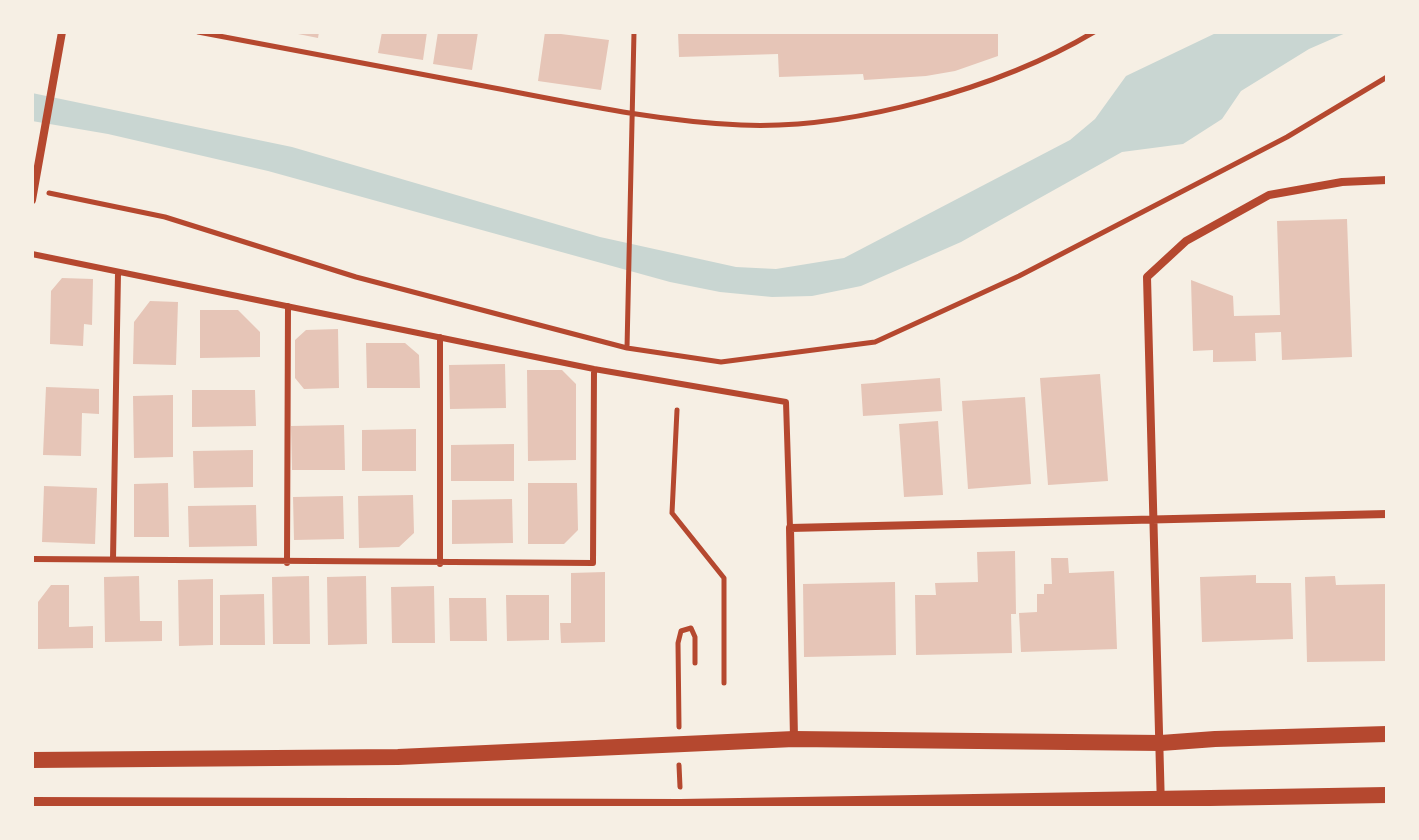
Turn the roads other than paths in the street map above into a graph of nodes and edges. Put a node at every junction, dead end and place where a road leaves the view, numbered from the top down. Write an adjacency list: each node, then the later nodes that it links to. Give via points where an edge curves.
1 (62, 32): 3 (street)
2 (1387, 180): 10 (street, via 1269,195 1186,241 1147,277)
3 (32, 200)
4 (32, 254): 5 (lane)
5 (118, 273): 6 (lane); 13 (lane)
6 (288, 306): 7 (lane); 14 (lane)
7 (440, 337): 8 (lane); 15 (lane)
8 (594, 369): 11 (lane, via 786,402); 15 (lane, via 593,563)
9 (1387, 514): 10 (street)
10 (1155, 521): 11 (street); 18 (street)
11 (790, 528): 17 (street)
12 (32, 559): 13 (lane)
13 (113, 559): 14 (lane)
14 (287, 563): 15 (lane)
15 (440, 564)
16 (1387, 734): 18 (main road)
17 (794, 739): 18 (main road); 19 (main road, via 398,757)
18 (1161, 743): 21 (street)
19 (32, 760)
20 (1387, 795): 21 (main road)
21 (1161, 803): 22 (main road)
22 (32, 805)

